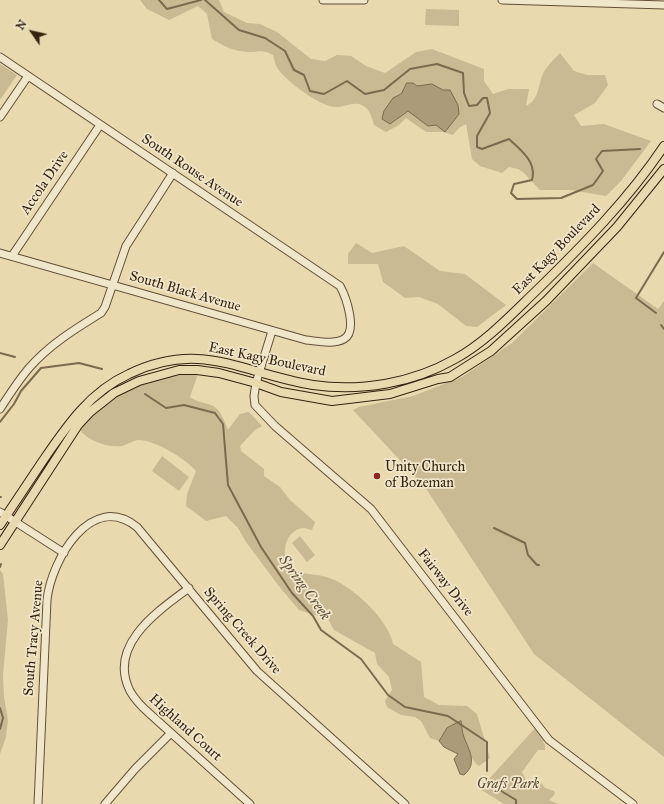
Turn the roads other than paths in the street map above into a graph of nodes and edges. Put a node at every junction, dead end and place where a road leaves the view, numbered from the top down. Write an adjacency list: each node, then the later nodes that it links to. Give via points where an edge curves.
1 (323, 0): 2 (street)
2 (364, 0)
3 (502, 0): 4 (street)
4 (664, 5)
5 (0, 57): 6 (street, South Rouse Avenue)
6 (28, 76): 9 (street); 10 (street, South Rouse Avenue)
7 (657, 104): 8 (street)
8 (664, 108)
9 (0, 117)
10 (100, 125): 13 (street, South Rouse Avenue); 15 (street, Accola Drive)
11 (664, 146): 19 (main road, East Kagy Boulevard, via 598,227 556,272 495,330 455,359 410,378 336,388 287,380)
12 (664, 169): 20 (main road, East Kagy Boulevard, via 617,227 546,301 491,351 457,374 390,394 332,401 281,392)
13 (173, 173): 16 (street, via 126,246); 17 (street, South Rouse Avenue, via 340,286 346,299)
14 (0, 253): 15 (street, South Black Avenue)
15 (12, 256): 16 (street, South Black Avenue)
16 (113, 284): 18 (street, South Black Avenue); 21 (street, via 110,298 100,313 42,354)
17 (350, 320): 18 (street, South Black Avenue, via 349,333 344,339 336,341 306,340)
18 (272, 331): 19 (street, Fairway Drive)
19 (260, 372): 20 (street, Fairway Drive); 22 (main road, East Kagy Boulevard, via 225,362 190,359 162,362 117,380 85,404 69,422)
20 (256, 383): 23 (main road, East Kagy Boulevard, via 219,373 179,370 139,381 114,393 90,412 78,426); 33 (street, Fairway Drive, via 255,406 263,416 370,509 549,740)
21 (0, 409)
22 (3, 514): 23 (street); 24 (main road, East Kagy Boulevard)
23 (15, 522): 25 (main road, East Kagy Boulevard); 26 (street)
24 (0, 525)
25 (0, 545)
26 (64, 554): 27 (street, Spring Creek Drive, via 77,534 92,521 108,517 124,519 137,527); 29 (street, South Tracy Avenue, via 52,574 47,600)
27 (189, 588): 28 (street, Highland Court, via 142,627 131,642 126,659 126,678 133,696); 32 (street, Spring Creek Drive, via 257,671)
28 (171, 734): 30 (street, via 135,769); 31 (street, Highland Court)
29 (38, 804)
30 (105, 804)
31 (250, 804)
32 (405, 804)
33 (634, 804)

